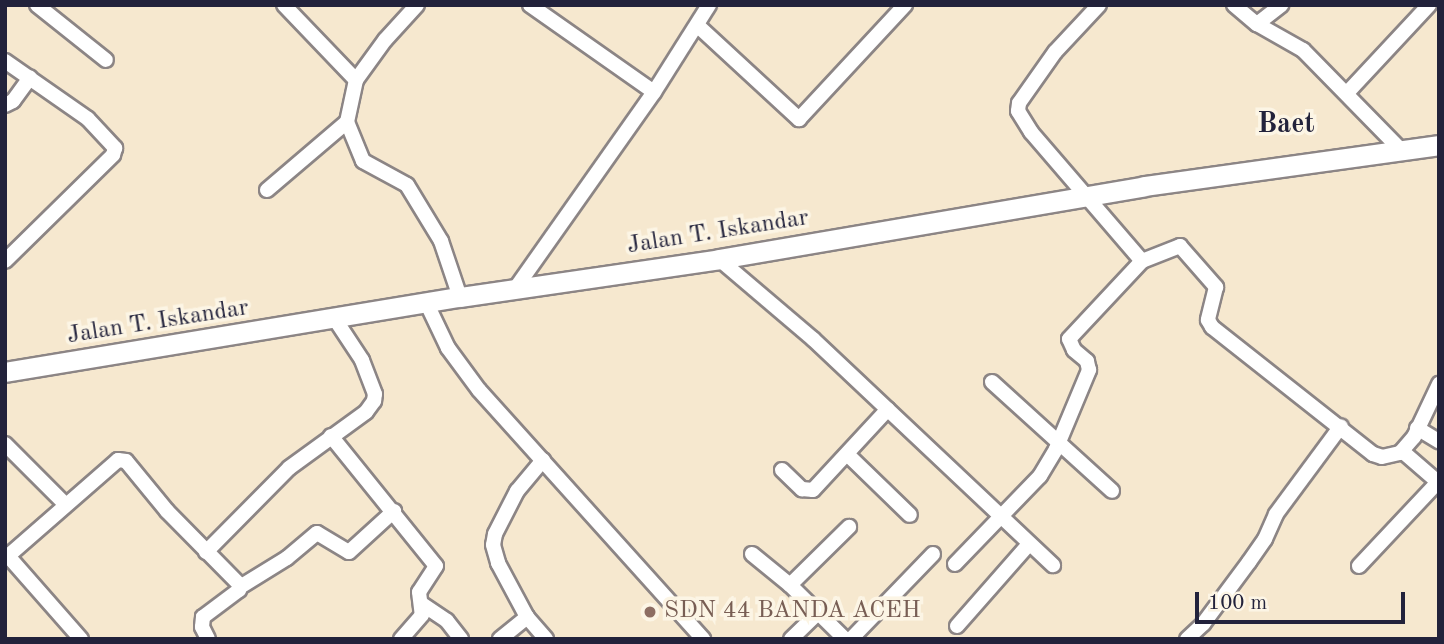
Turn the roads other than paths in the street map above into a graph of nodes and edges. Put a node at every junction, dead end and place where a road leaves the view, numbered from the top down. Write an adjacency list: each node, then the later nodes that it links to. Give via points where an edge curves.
1 (37, 5): 13 (street)
2 (284, 5): 16 (street)
3 (417, 5): 16 (street)
4 (530, 5): 17 (street)
5 (709, 5): 12 (street)
6 (905, 5): 12 (street, via 799,119)
7 (1099, 5): 24 (street, via 1055,52 1018,111)
8 (1234, 5): 11 (street)
9 (1280, 5): 11 (street)
10 (1429, 5): 18 (street)
11 (1257, 24): 18 (street, via 1303,50)
12 (697, 25): 17 (street)
13 (106, 60)
14 (5, 61): 15 (street)
15 (30, 78): 19 (street); 26 (street, via 88,119 113,142 115,151)
16 (356, 80): 20 (street)
17 (654, 92): 28 (street)
18 (1347, 93): 22 (street)
19 (5, 106)
20 (346, 122): 23 (street); 29 (street, via 363,161 407,185 441,241)
21 (1439, 145): 22 (street, Jalan T. Iskandar)
22 (1402, 151): 24 (street, Jalan T. Iskandar)
23 (267, 190)
24 (1087, 197): 25 (street, Jalan T. Iskandar); 27 (street)
25 (719, 259): 28 (street, Jalan T. Iskandar); 35 (street)
26 (5, 261)
27 (1142, 261): 36 (street, via 1180,246 1216,287 1208,320 1212,327); 40 (street, via 1069,339 1090,370)
28 (515, 289): 29 (street, Jalan T. Iskandar)
29 (460, 297): 30 (street, Jalan T. Iskandar)
30 (427, 304): 31 (street, Jalan T. Iskandar); 44 (street, via 448,348 479,390)
31 (335, 319): 32 (street, Jalan T. Iskandar); 38 (street, via 362,360 375,394 366,412)
32 (5, 372)
33 (992, 382): 40 (street)
34 (1439, 384): 37 (street)
35 (888, 409): 43 (street); 51 (street)
36 (1341, 426): 42 (street, via 1373,454 1382,457); 76 (street, via 1276,514 1249,562)
37 (1416, 428): 39 (street); 42 (street)
38 (331, 436): 49 (street); 54 (street, via 289,468)
39 (1439, 441)
40 (1059, 442): 47 (street); 51 (street, via 1040,476)
41 (5, 444): 48 (street)
42 (1402, 451): 46 (street)
43 (848, 455): 45 (street, via 813,490 802,489); 50 (street)
44 (543, 460): 64 (street, via 517,491 493,545); 72 (street)
45 (782, 470)
46 (1438, 482): 59 (street)
47 (1112, 491)
48 (65, 505): 54 (street, via 114,462 126,461); 66 (street, via 8,558)
49 (394, 511): 61 (street, via 349,552 317,533); 62 (street, via 436,566 419,592)
50 (910, 515)
51 (1002, 517): 53 (street); 57 (street)
52 (849, 527): 60 (street)
53 (1029, 544): 58 (street); 65 (street)
54 (206, 552): 61 (street)
55 (752, 554): 60 (street)
56 (933, 554): 75 (street)
57 (955, 564)
58 (1053, 565)
59 (1359, 566)
60 (790, 585): 63 (street)
61 (240, 587): 67 (street, via 203,617)
62 (422, 604): 68 (street, via 420,619); 69 (street, via 447,621)
63 (818, 612): 73 (street); 74 (street)
64 (527, 617): 70 (street); 71 (street)
65 (957, 626)
66 (81, 639)
67 (208, 639)
68 (401, 639)
69 (461, 639)
70 (500, 639)
71 (546, 639)
72 (703, 639)
73 (791, 639)
74 (845, 639)
75 (851, 639)
76 (1187, 639)

